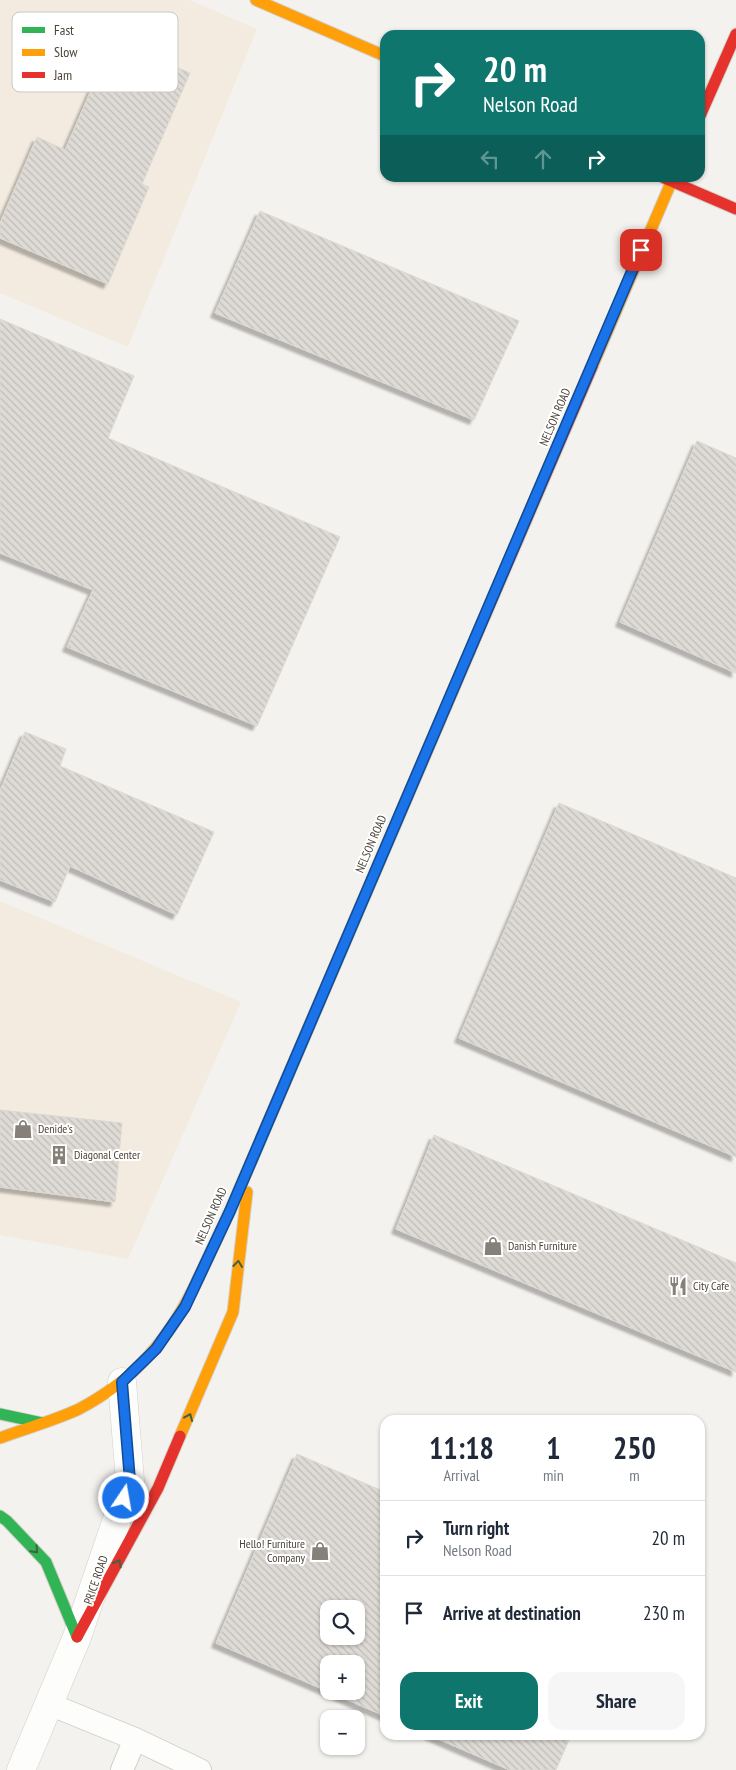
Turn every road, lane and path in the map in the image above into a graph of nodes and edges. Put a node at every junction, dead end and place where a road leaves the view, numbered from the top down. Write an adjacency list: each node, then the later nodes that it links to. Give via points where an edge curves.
1 (256, 0): 3 (main road)
2 (736, 34): 4 (main road)
3 (380, 54)
4 (705, 105)
5 (668, 182): 8 (main road, NELSON ROAD)
6 (676, 182): 7 (main road)
7 (736, 209)
8 (250, 1162): 9 (main road, NELSON ROAD, via 185,1307 156,1349); 14 (main road, one-way to 8, via 158,1488 233,1312)
9 (122, 1382): 11 (main road, NELSON ROAD, via 78,1409); 14 (street, PRICE ROAD, via 130,1481)
10 (0, 1414): 11 (main road)
11 (42, 1423): 12 (main road, NELSON ROAD)
12 (0, 1438)
13 (0, 1516): 14 (main road, one-way to 14, via 46,1562)
14 (78, 1637): 15 (street, PRICE ROAD)
15 (49, 1704): 16 (lane); 17 (street, PRICE ROAD)
16 (134, 1739): 18 (lane); 19 (lane)
17 (21, 1770)
18 (122, 1770)
19 (200, 1770)

